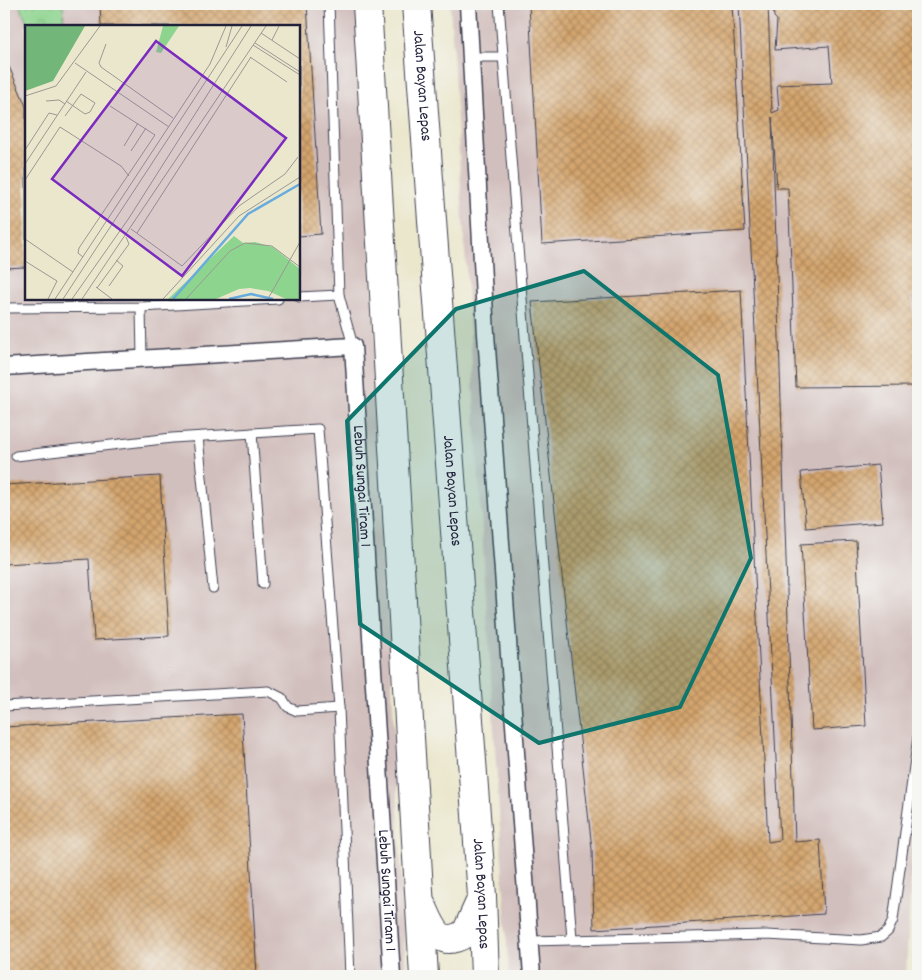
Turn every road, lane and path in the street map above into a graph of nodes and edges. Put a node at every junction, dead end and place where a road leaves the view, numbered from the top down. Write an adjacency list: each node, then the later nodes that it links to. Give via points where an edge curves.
1 (329, 4): 8 (lane)
2 (367, 4): 25 (highway)
3 (416, 4): 24 (highway, Jalan Bayan Lepas)
4 (468, 4): 6 (street)
5 (499, 4): 7 (lane)
6 (471, 57): 7 (lane); 27 (street, via 486,334)
7 (502, 57): 26 (lane)
8 (339, 295): 9 (lane); 13 (lane)
9 (300, 298)
10 (261, 300): 11 (lane)
11 (141, 307): 12 (lane); 14 (lane)
12 (4, 308)
13 (353, 346): 14 (street); 29 (street, Lebuh Sungai Tiram 1)
14 (142, 359): 15 (street)
15 (4, 367)
16 (252, 433): 17 (lane); 19 (lane); 22 (lane, via 318,429)
17 (198, 437): 18 (lane); 20 (lane)
18 (16, 456)
19 (263, 584)
20 (212, 588)
21 (4, 706): 22 (lane, via 268,691 297,711)
22 (339, 708): 28 (lane)
23 (918, 737): 26 (lane, via 893,920 881,937 860,940 766,935)
24 (482, 896): 25 (highway, via 466,933 450,940 436,933); 31 (highway, Jalan Bayan Lepas)
25 (419, 899): 30 (highway)
26 (572, 939): 27 (lane)
27 (531, 941): 32 (street)
28 (350, 976)
29 (392, 976)
30 (424, 976)
31 (485, 976)
32 (532, 976)

